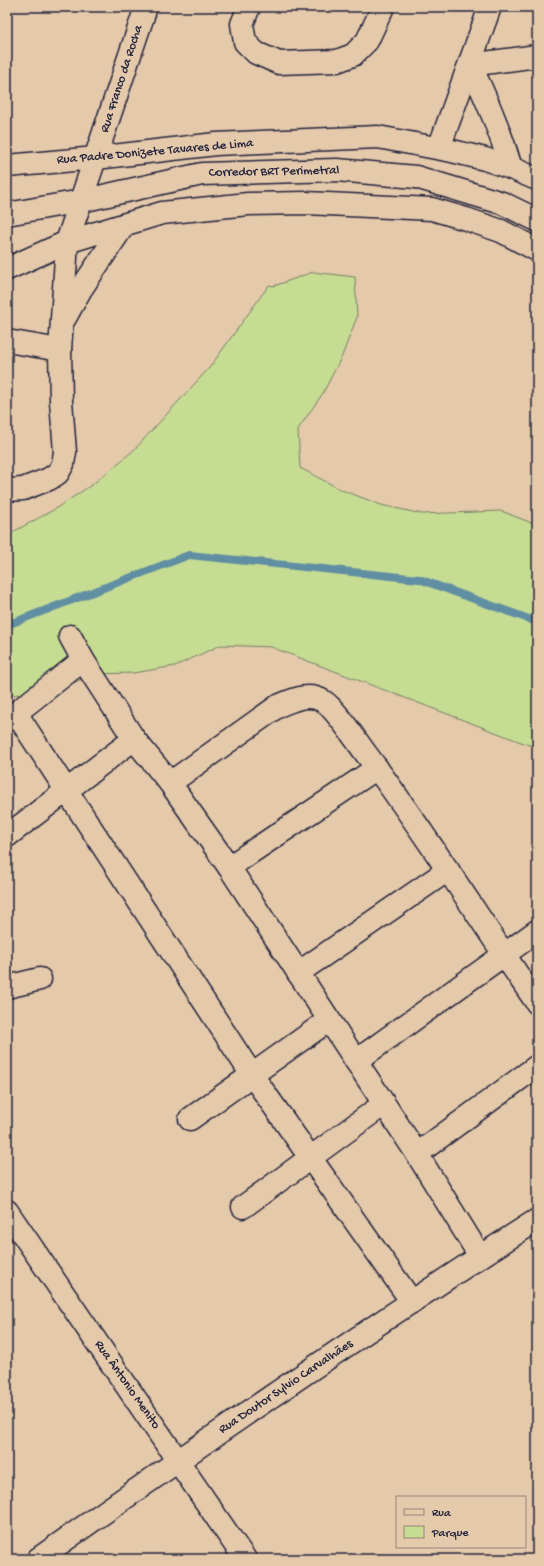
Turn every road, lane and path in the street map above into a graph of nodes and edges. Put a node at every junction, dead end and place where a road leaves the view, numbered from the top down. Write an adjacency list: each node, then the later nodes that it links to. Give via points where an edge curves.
1 (146, 7): 8 (street, Rua Franco da Rocha)
2 (249, 7): 3 (street, via 242,24 245,42 256,53 279,63 337,61 353,54 367,40)
3 (383, 7)
4 (490, 7): 6 (street)
5 (537, 56): 6 (street)
6 (470, 66): 7 (street); 10 (street, via 498,126)
7 (439, 148): 8 (street, Rua Padre Donizete Tavares de Lima, via 378,137 216,144); 10 (street, Rua Padre Donizete Tavares de Lima)
8 (96, 158): 9 (street, Rua Padre Donizete Tavares de Lima); 12 (street, Rua Franco da Rocha)
9 (7, 166)
10 (511, 168): 11 (street, Rua Padre Donizete Tavares de Lima)
11 (537, 179)
12 (81, 201): 13 (street, Corredor BRT Perimetral); 14 (street, Corredor BRT Perimetral, via 202,174 337,170 416,177 502,203); 16 (street, Rua Franco da Rocha)
13 (7, 214)
14 (537, 220)
15 (124, 225): 16 (street); 17 (street, via 162,213 248,204 306,203 418,208 432,209 501,231); 19 (street)
16 (67, 242): 18 (street); 19 (street, Rua Franco da Rocha)
17 (537, 250)
18 (7, 269)
19 (63, 323): 21 (street, Rua Franco da Rocha)
20 (7, 341): 21 (street)
21 (60, 350): 22 (street, Rua Franco da Rocha, via 65,452 63,464 58,473 50,479 23,488)
22 (7, 490)
23 (70, 636): 24 (street)
24 (83, 660): 25 (street); 26 (street)
25 (11, 716): 29 (street)
26 (134, 739): 28 (street); 29 (street)
27 (377, 768): 28 (street, via 339,717 324,702 310,696 278,706); 31 (street); 32 (street)
28 (170, 784): 31 (street)
29 (67, 791): 30 (street); 42 (street)
30 (7, 836)
31 (229, 867): 35 (street)
32 (448, 870): 34 (street); 35 (street)
33 (537, 931): 34 (street)
34 (504, 954): 38 (street); 40 (street)
35 (298, 973): 39 (street)
36 (40, 979): 37 (street)
37 (7, 987)
38 (537, 1003)
39 (329, 1020): 40 (street); 42 (street)
40 (356, 1061): 43 (street)
41 (537, 1066): 45 (street)
42 (252, 1075): 44 (street); 46 (street)
43 (384, 1104): 45 (street); 46 (street)
44 (190, 1119)
45 (417, 1154): 50 (street)
46 (310, 1158): 47 (street); 51 (street)
47 (243, 1207)
48 (7, 1211): 52 (street, Rua Ântonio Menito)
49 (537, 1220): 50 (street, Rua Doutor Sylvio Carvalhães)
50 (480, 1256): 51 (street, Rua Doutor Sylvio Carvalhães)
51 (412, 1302): 52 (street, Rua Doutor Sylvio Carvalhães)
52 (178, 1460): 53 (street, Rua Doutor Sylvio Carvalhães); 54 (street, Rua Ântonio Menito)
53 (38, 1559)
54 (245, 1559)

